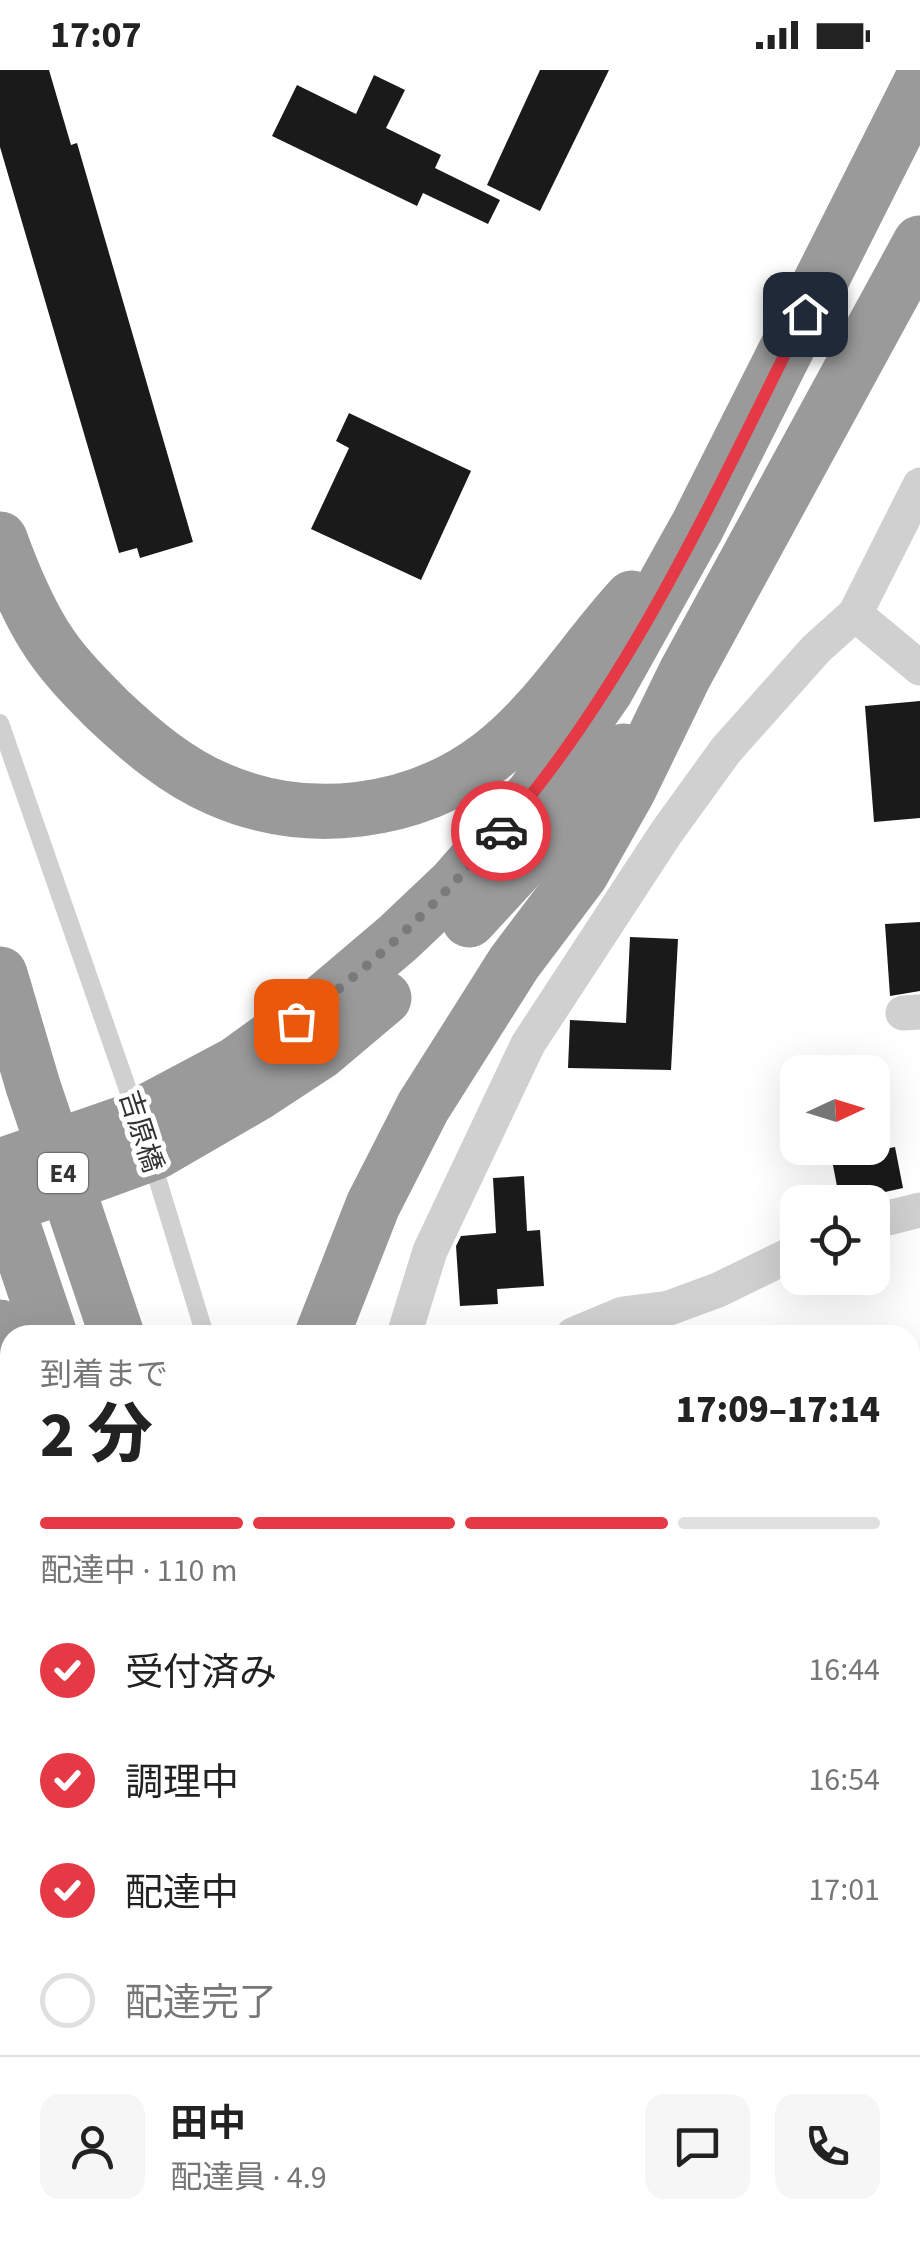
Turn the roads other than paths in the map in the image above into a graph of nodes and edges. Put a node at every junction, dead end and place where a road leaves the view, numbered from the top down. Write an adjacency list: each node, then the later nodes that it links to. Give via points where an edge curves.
1 (913, 89): 4 (highway)
2 (920, 242): 8 (highway)
3 (920, 485): 6 (street)
4 (698, 525): 5 (highway, via 490,757 437,790 341,814 273,806 218,789 148,748 44,636); 11 (highway, via 606,690 533,795 398,938 236,1064 127,1122)
5 (0, 539)
6 (855, 614): 7 (street); 21 (street, via 726,750 528,1044 430,1251)
7 (920, 668)
8 (685, 674): 13 (highway, via 516,873 432,958 320,1052 156,1152); 20 (highway, via 581,874 423,1106 373,1205)
9 (0, 723): 19 (lane, 吉原橋, via 111,1036)
10 (0, 974): 18 (highway, E4)
11 (0, 1166)
12 (0, 1187): 17 (highway, E4)
13 (0, 1209)
14 (920, 1210): 15 (street)
15 (890, 1218)
16 (780, 1259): 22 (street, via 686,1302)
17 (47, 1325)
18 (114, 1325)
19 (201, 1325)
20 (326, 1325)
21 (407, 1325)
22 (596, 1325)

